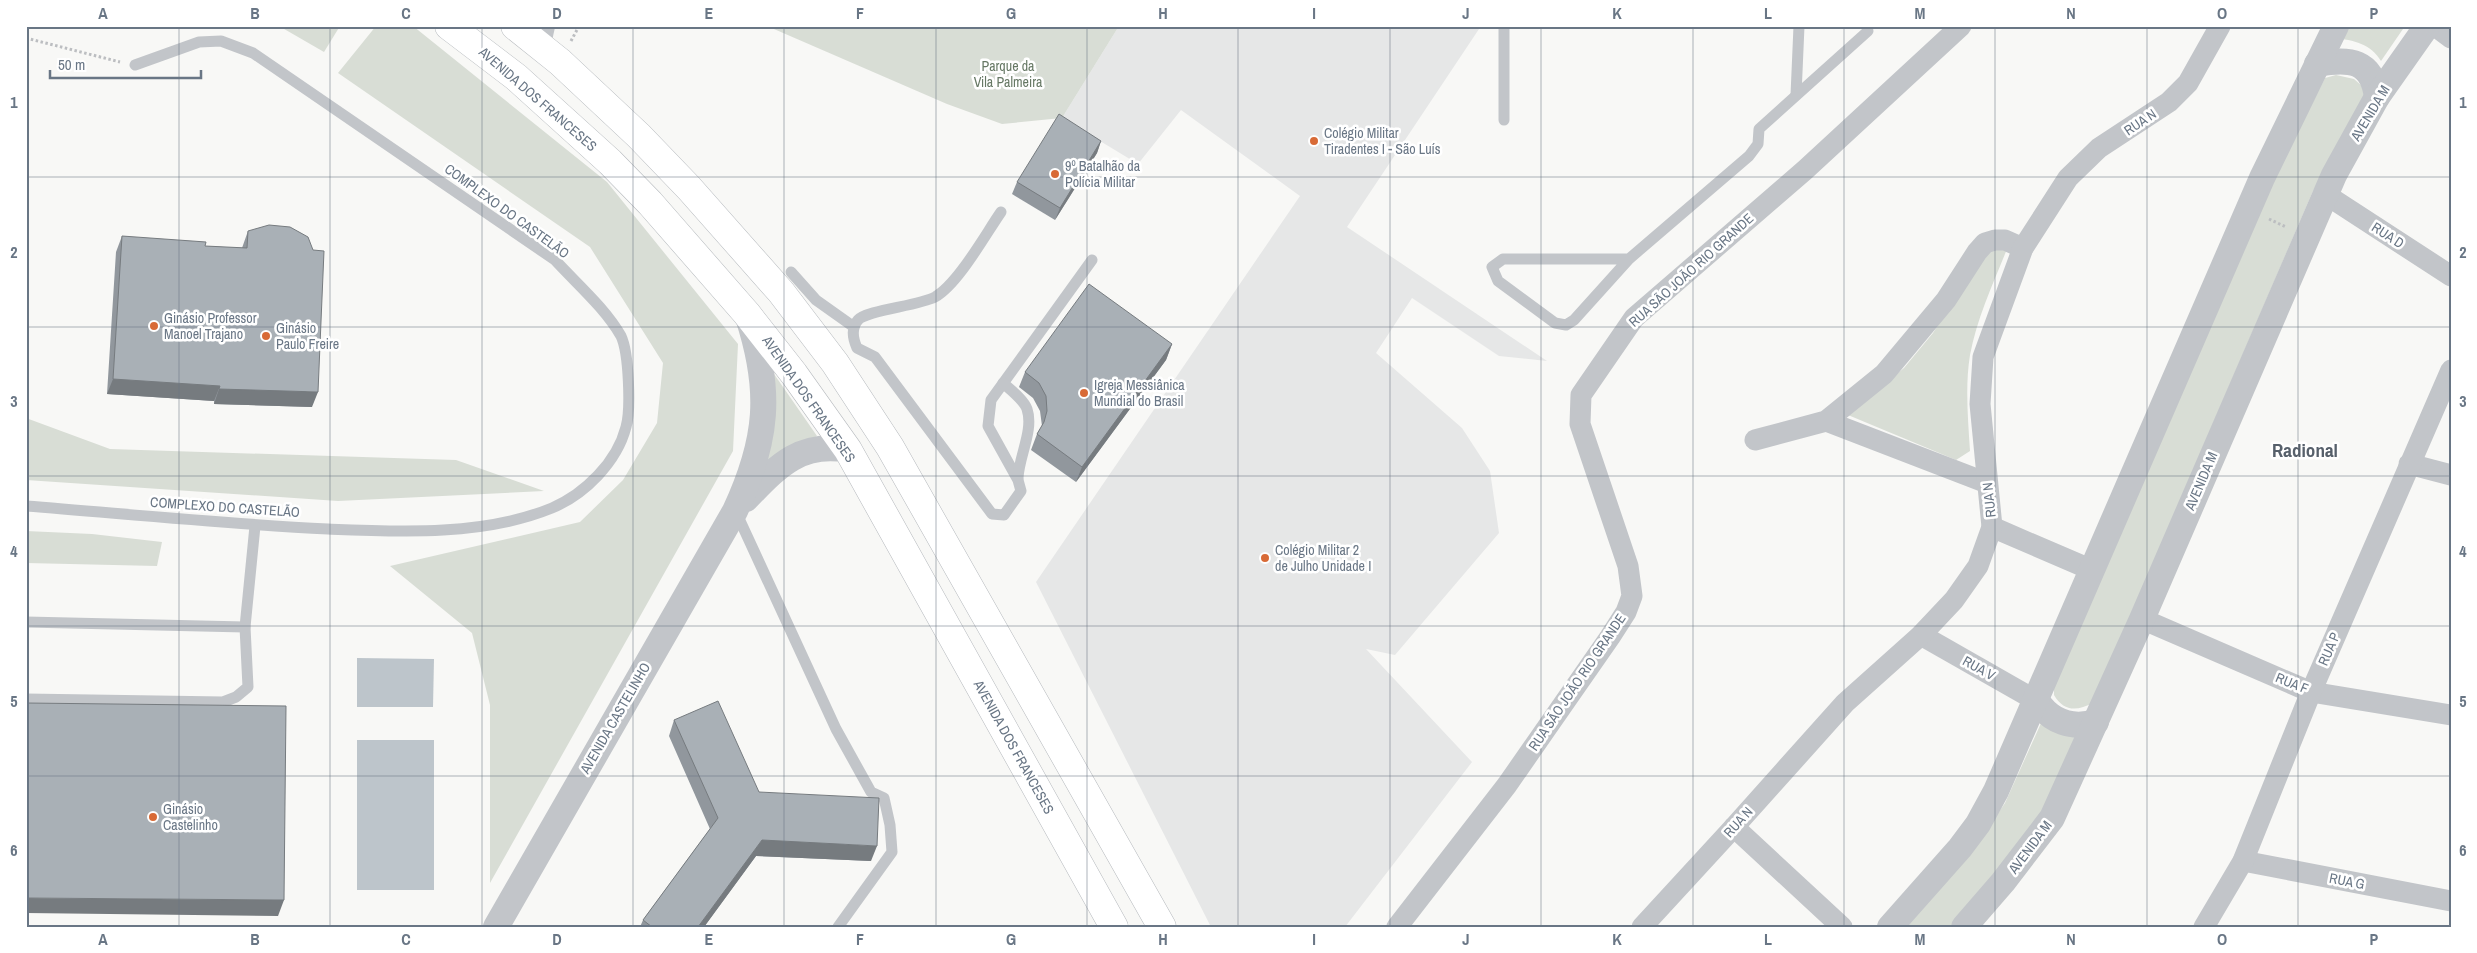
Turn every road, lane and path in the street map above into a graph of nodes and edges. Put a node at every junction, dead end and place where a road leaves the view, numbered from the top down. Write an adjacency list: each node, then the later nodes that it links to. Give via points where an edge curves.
1 (449, 26): 28 (main road, AVENIDA DOS FRANCESES, via 516,78 610,162)
2 (515, 26): 11 (main road)
3 (1504, 26): 18 (lane)
4 (1799, 26): 16 (lane)
5 (1961, 26): 61 (street, RUA SÃO JOÃO RIO GRANDE, via 1805,170 1634,318 1581,395 1580,424 1628,566 1632,596 1610,638 1507,785)
6 (2220, 26): 23 (street, RUA N, via 2188,82 2175,95 2100,148 2068,178)
7 (2336, 26): 14 (street)
8 (2427, 26): 17 (street, AVENIDA M)
9 (2435, 26): 13 (street)
10 (1867, 28): 16 (lane)
11 (540, 35): 30 (main road, via 690,188 781,292)
12 (26, 38): 15 (path)
13 (2451, 38)
14 (2317, 64): 17 (street, via 2350,62 2362,67 2375,82); 20 (street)
15 (135, 65): 42 (lane, COMPLEXO DO CASTELÃO, via 199,42 221,41 253,53 555,260 595,302 622,338 630,414 622,443 586,488 552,508 506,522 436,531)
16 (1796, 95): 24 (lane, via 1759,128 1758,144 1749,156)
17 (2377, 97): 19 (street, AVENIDA M)
18 (1504, 120)
19 (2325, 194): 22 (street, AVENIDA M); 27 (street, RUA D)
20 (2248, 209): 22 (path); 44 (street)
21 (1001, 212): 29 (lane, via 948,288 915,305 864,316)
22 (2306, 237): 45 (street, AVENIDA M)
23 (2024, 248): 33 (street, via 2005,240 1985,243 1946,300 1884,374); 39 (street, RUA N, via 1983,357 1980,404)
24 (1630, 259): 24 (lane, via 1503,259 1492,267 1498,281 1555,323 1566,325)
25 (1092, 260): 32 (lane)
26 (791, 272): 29 (lane, via 816,300)
27 (2451, 276)
28 (747, 314): 35 (main road, AVENIDA DOS FRANCESES); 41 (street, AVENIDA CASTELINHO, via 759,351 764,415 752,472)
29 (854, 327): 30 (lane)
30 (846, 356): 38 (lane, via 875,357 992,514 1004,515 1021,491); 60 (main road, via 890,447)
31 (2451, 370): 36 (street, RUA P)
32 (1003, 383): 38 (lane, via 1027,408 1029,424 1018,464); 38 (lane, via 991,400 988,426)
33 (1826, 421): 34 (street); 39 (street)
34 (1755, 440)
35 (848, 450): 41 (street, AVENIDA CASTELINHO, via 813,450 794,457 776,469); 59 (main road, AVENIDA DOS FRANCESES)
36 (2409, 464): 37 (street); 49 (street, RUA P)
37 (2451, 475)
38 (1018, 480)
39 (1987, 483): 43 (street, RUA N)
40 (26, 506): 42 (lane, COMPLEXO DO CASTELÃO)
41 (735, 510): 57 (street, AVENIDA CASTELINHO); 58 (lane, via 836,729 871,792 884,798 892,852)
42 (255, 526): 47 (lane)
43 (1992, 527): 44 (street); 48 (street, RUA N, via 1974,571 1954,600)
44 (2092, 570): 51 (street)
45 (2142, 619): 49 (street, RUA F); 53 (street, AVENIDA M)
46 (26, 622): 47 (lane)
47 (245, 627): 50 (lane, via 248,687 223,702)
48 (1921, 636): 51 (street, RUA V); 54 (street, RUA N, via 1844,703)
49 (2311, 692): 52 (street, RUA F); 55 (street, RUA P)
50 (26, 699)
51 (2037, 701): 53 (street, via 2043,710 2062,723 2085,725); 64 (street, via 1978,824)
52 (2451, 715)
53 (2096, 722): 65 (street, AVENIDA M, via 2052,818)
54 (1734, 827): 62 (street, RUA N); 63 (street)
55 (2243, 861): 56 (street, RUA G); 66 (street, RUA P)
56 (2451, 901)
57 (496, 927)
58 (838, 927)
59 (1114, 927)
60 (1162, 927)
61 (1398, 927)
62 (1642, 927)
63 (1842, 927)
64 (1890, 927)
65 (1964, 927)
66 (2204, 927)

